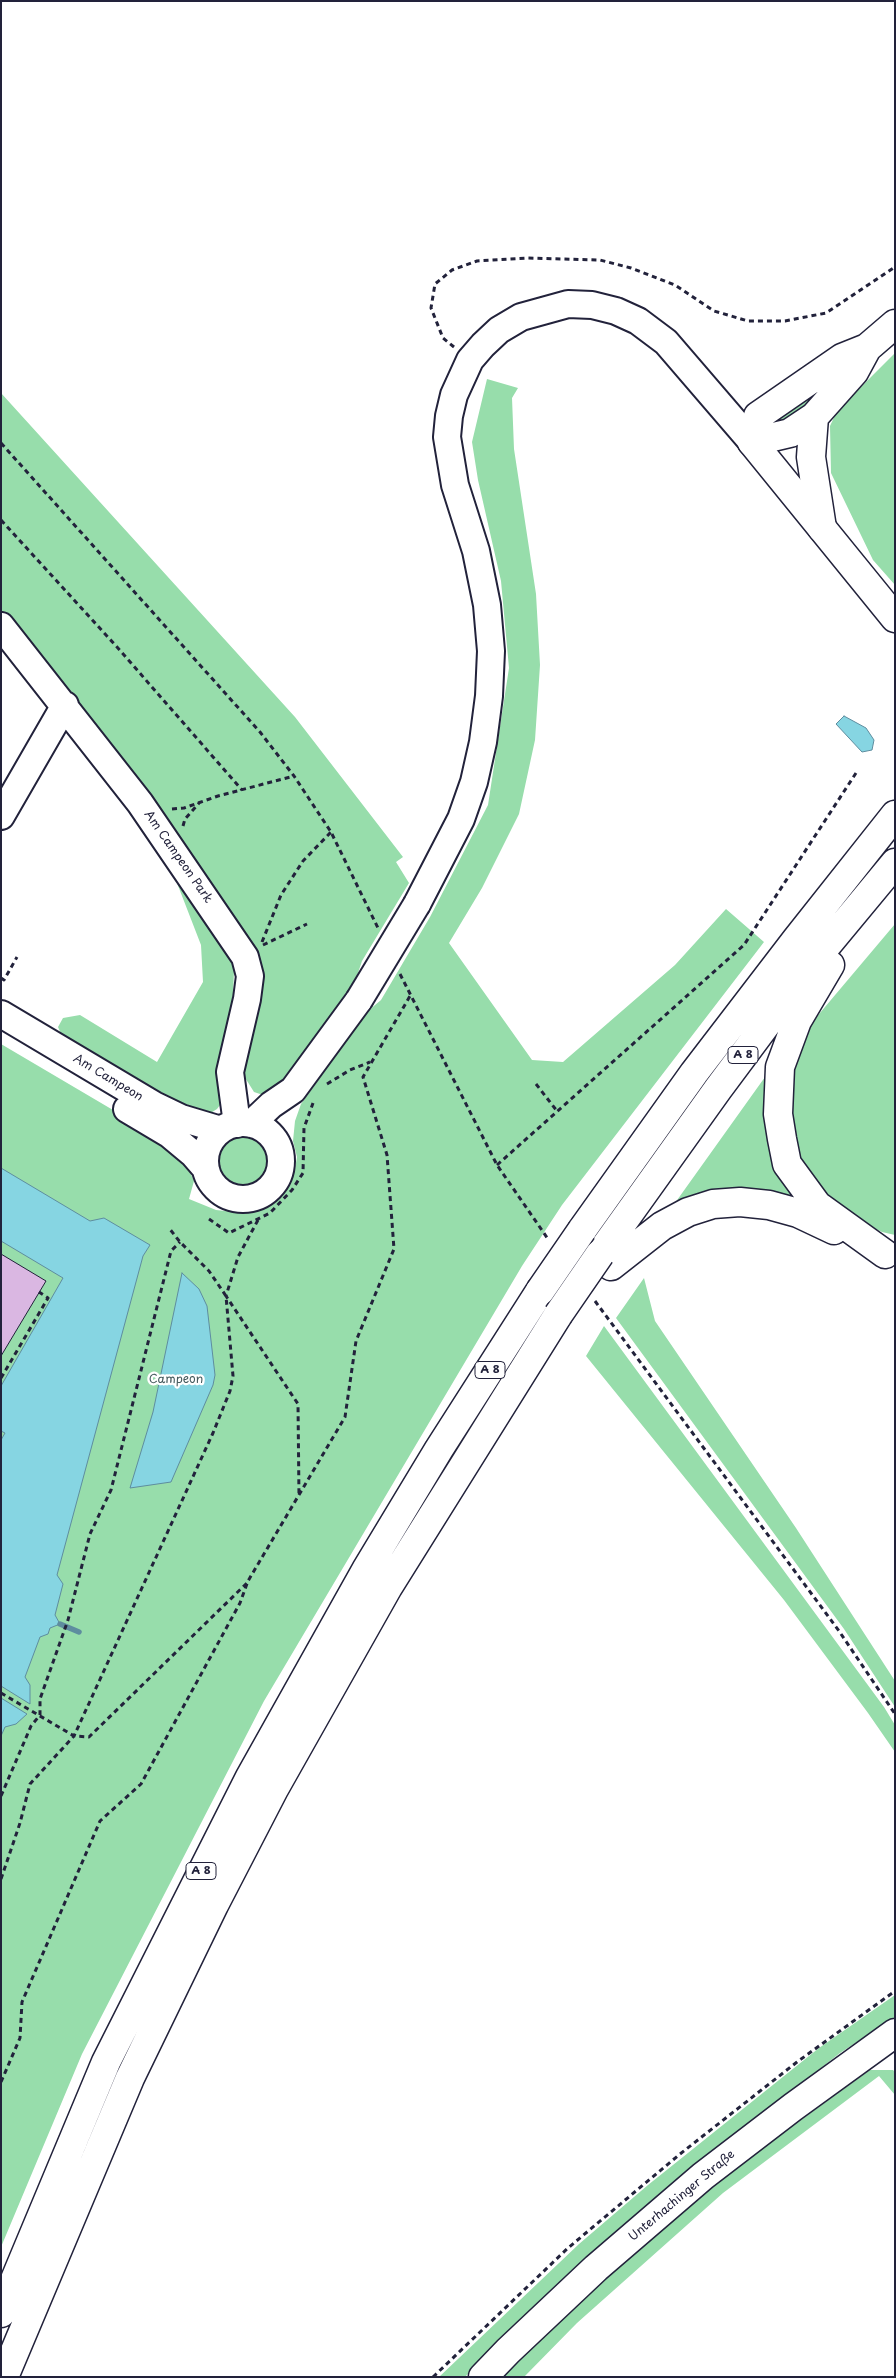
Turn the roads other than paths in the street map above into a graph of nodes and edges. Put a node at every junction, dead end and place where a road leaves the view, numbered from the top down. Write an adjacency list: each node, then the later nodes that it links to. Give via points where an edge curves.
1 (895, 324): 2 (main road)
2 (867, 348): 3 (main road, via 854,372); 4 (main road, via 842,358 758,416)
3 (814, 417): 4 (main road, via 790,433); 5 (main road, via 811,457)
4 (752, 442): 5 (main road); 18 (street, bridge, via 666,342 638,321 616,311 568,304 521,317 499,330 470,360 454,395 447,437 455,485 476,551 487,605 490,651 484,742 461,819 417,904)
5 (822, 528): 6 (main road)
6 (895, 618)
7 (1, 626): 9 (street, Am Campeon Park)
8 (1, 652): 9 (street)
9 (39, 673): 10 (street, Am Campeon Park)
10 (65, 705): 12 (street); 17 (street, Am Campeon Park, via 140,803 245,957 250,976 248,992)
11 (895, 815): 26 (main road, A 8, bridge, via 694,1073 582,1230 540,1291 366,1570 250,1776 106,2062)
12 (1, 816)
13 (895, 863): 24 (main road, A 8, via 812,963 718,1089)
14 (895, 867): 23 (main road, via 797,1021 780,1067 778,1114 788,1164 817,1204)
15 (1, 1014): 20 (street, Am Campeon, via 181,1118)
16 (1, 1035): 22 (street, Am Campeon, via 169,1134)
17 (230, 1072): 19 (street, via 248,1102 259,1106); 20 (street, Am Campeon Park)
18 (304, 1094): 19 (street); 21 (street)
19 (271, 1105): 20 (street)
20 (236, 1126): 21 (street, via 266,1131); 22 (street, via 211,1141 205,1155)
21 (277, 1144): 22 (street, via 284,1185 268,1189 258,1196 246,1199 223,1194 212,1183)
22 (206, 1170)
23 (890, 1255): 24 (main road, via 798,1213 740,1202 713,1204 688,1212)
24 (606, 1260): 27 (main road, A 8, bridge, via 558,1315 388,1587 266,1806 130,2078)
25 (892, 2041): 28 (main road, Unterhachinger Straße, via 793,2107 703,2176 596,2268)
26 (1, 2313)
27 (4, 2377)
28 (483, 2377)

